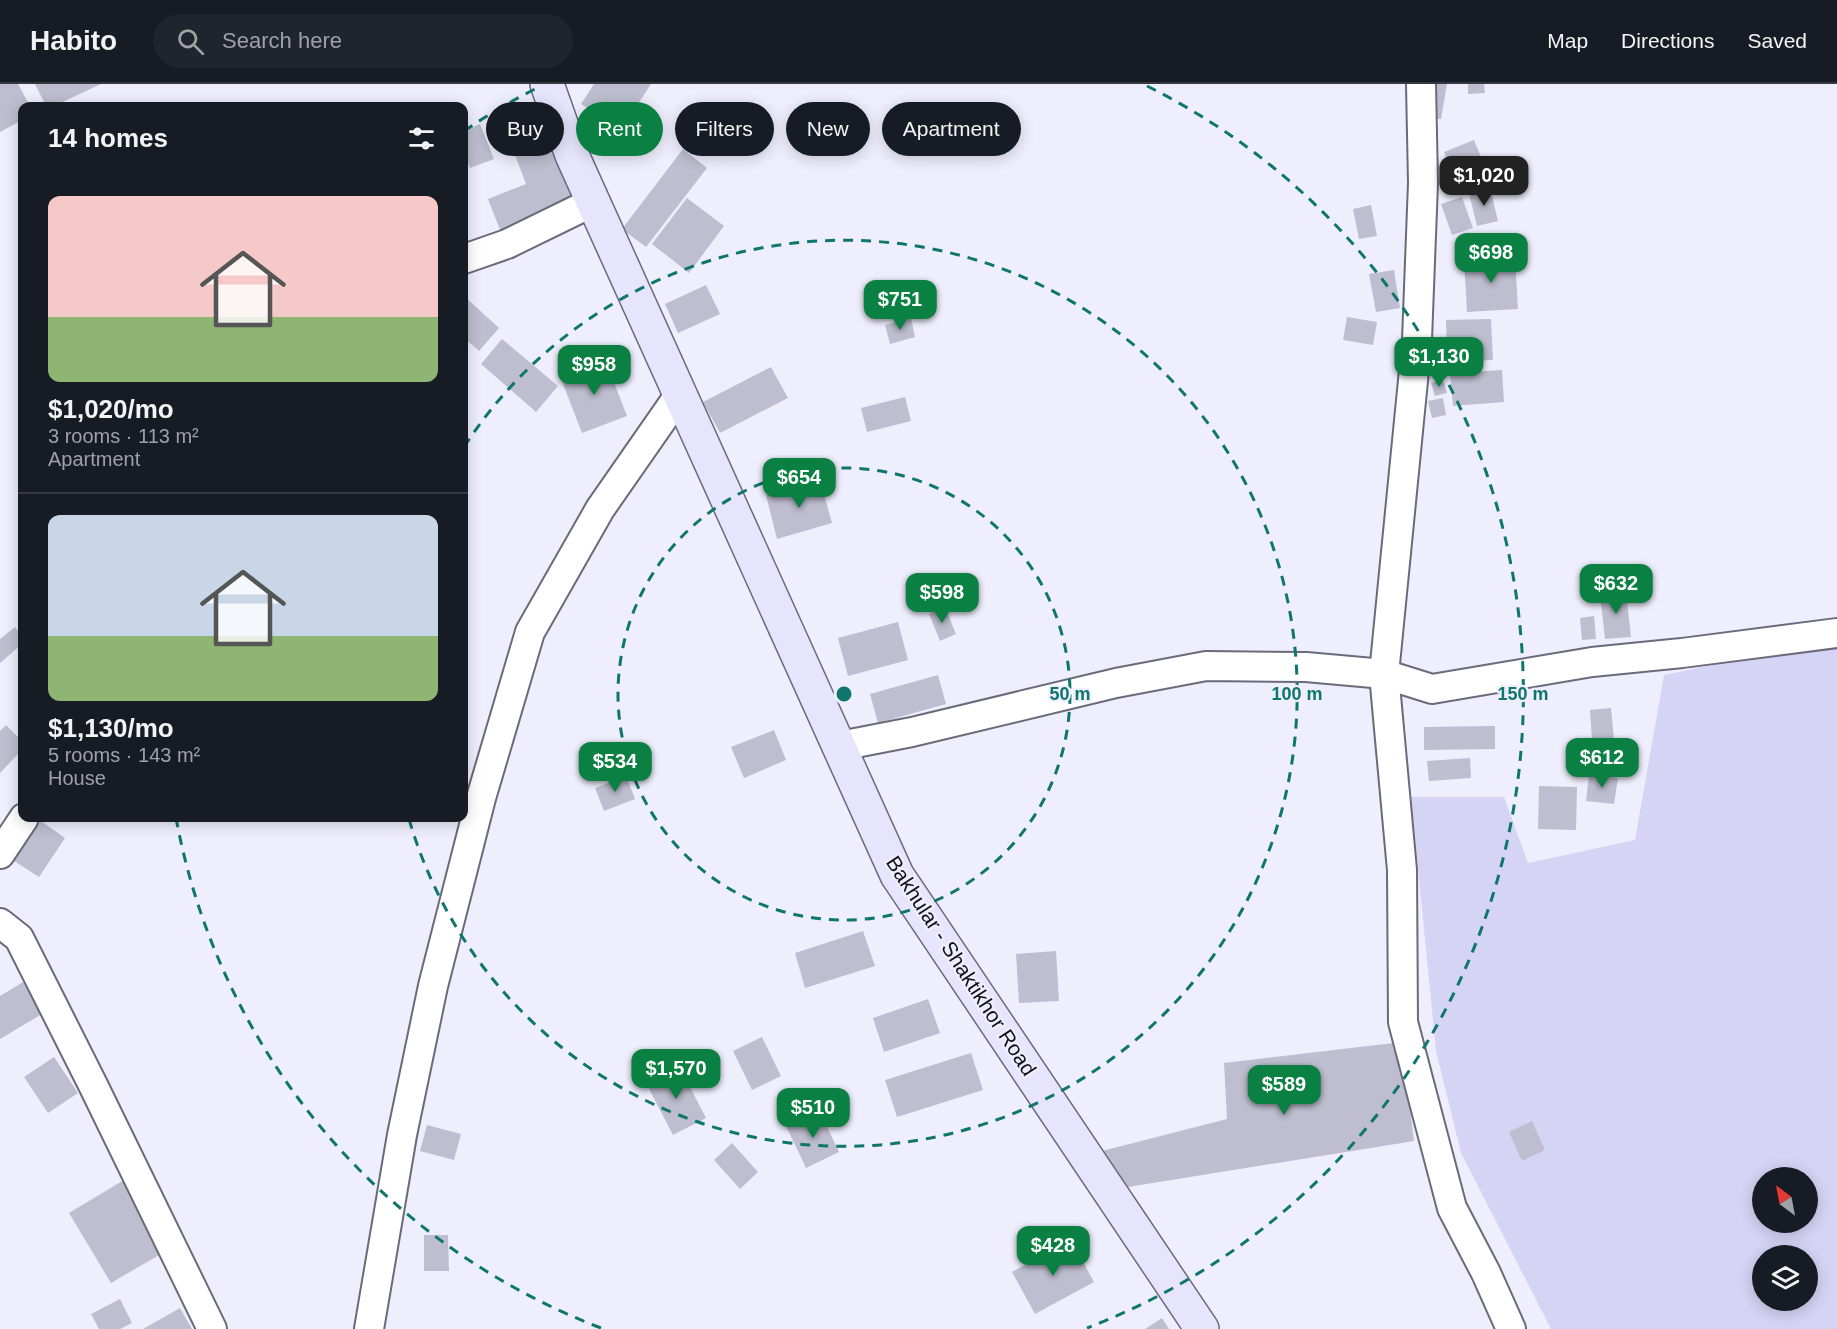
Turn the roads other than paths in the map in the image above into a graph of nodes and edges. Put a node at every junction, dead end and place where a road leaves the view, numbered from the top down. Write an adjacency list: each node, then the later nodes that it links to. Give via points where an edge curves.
1 (547, 84): 3 (street, Bakhular - Shaktikhor Road)
2 (1421, 84): 7 (street, via 1423,183 1418,340)
3 (593, 202): 4 (street, via 507,244); 5 (street, Bakhular - Shaktikhor Road)
4 (468, 258)
5 (680, 394): 8 (street, Bakhular - Shaktikhor Road); 13 (street, via 600,509 530,632 481,798 433,986 402,1135)
6 (1837, 633): 7 (street, via 1592,662 1432,689)
7 (1384, 674): 8 (street, via 1306,667 1206,666 1116,682); 15 (street, via 1402,870 1403,1022 1452,1208)
8 (840, 746): 14 (street, Bakhular - Shaktikhor Road, via 897,875)
9 (21, 822): 10 (street)
10 (0, 854)
11 (0, 923): 12 (street, via 19,938)
12 (212, 1329)
13 (369, 1329)
14 (1202, 1329)
15 (1511, 1329)

